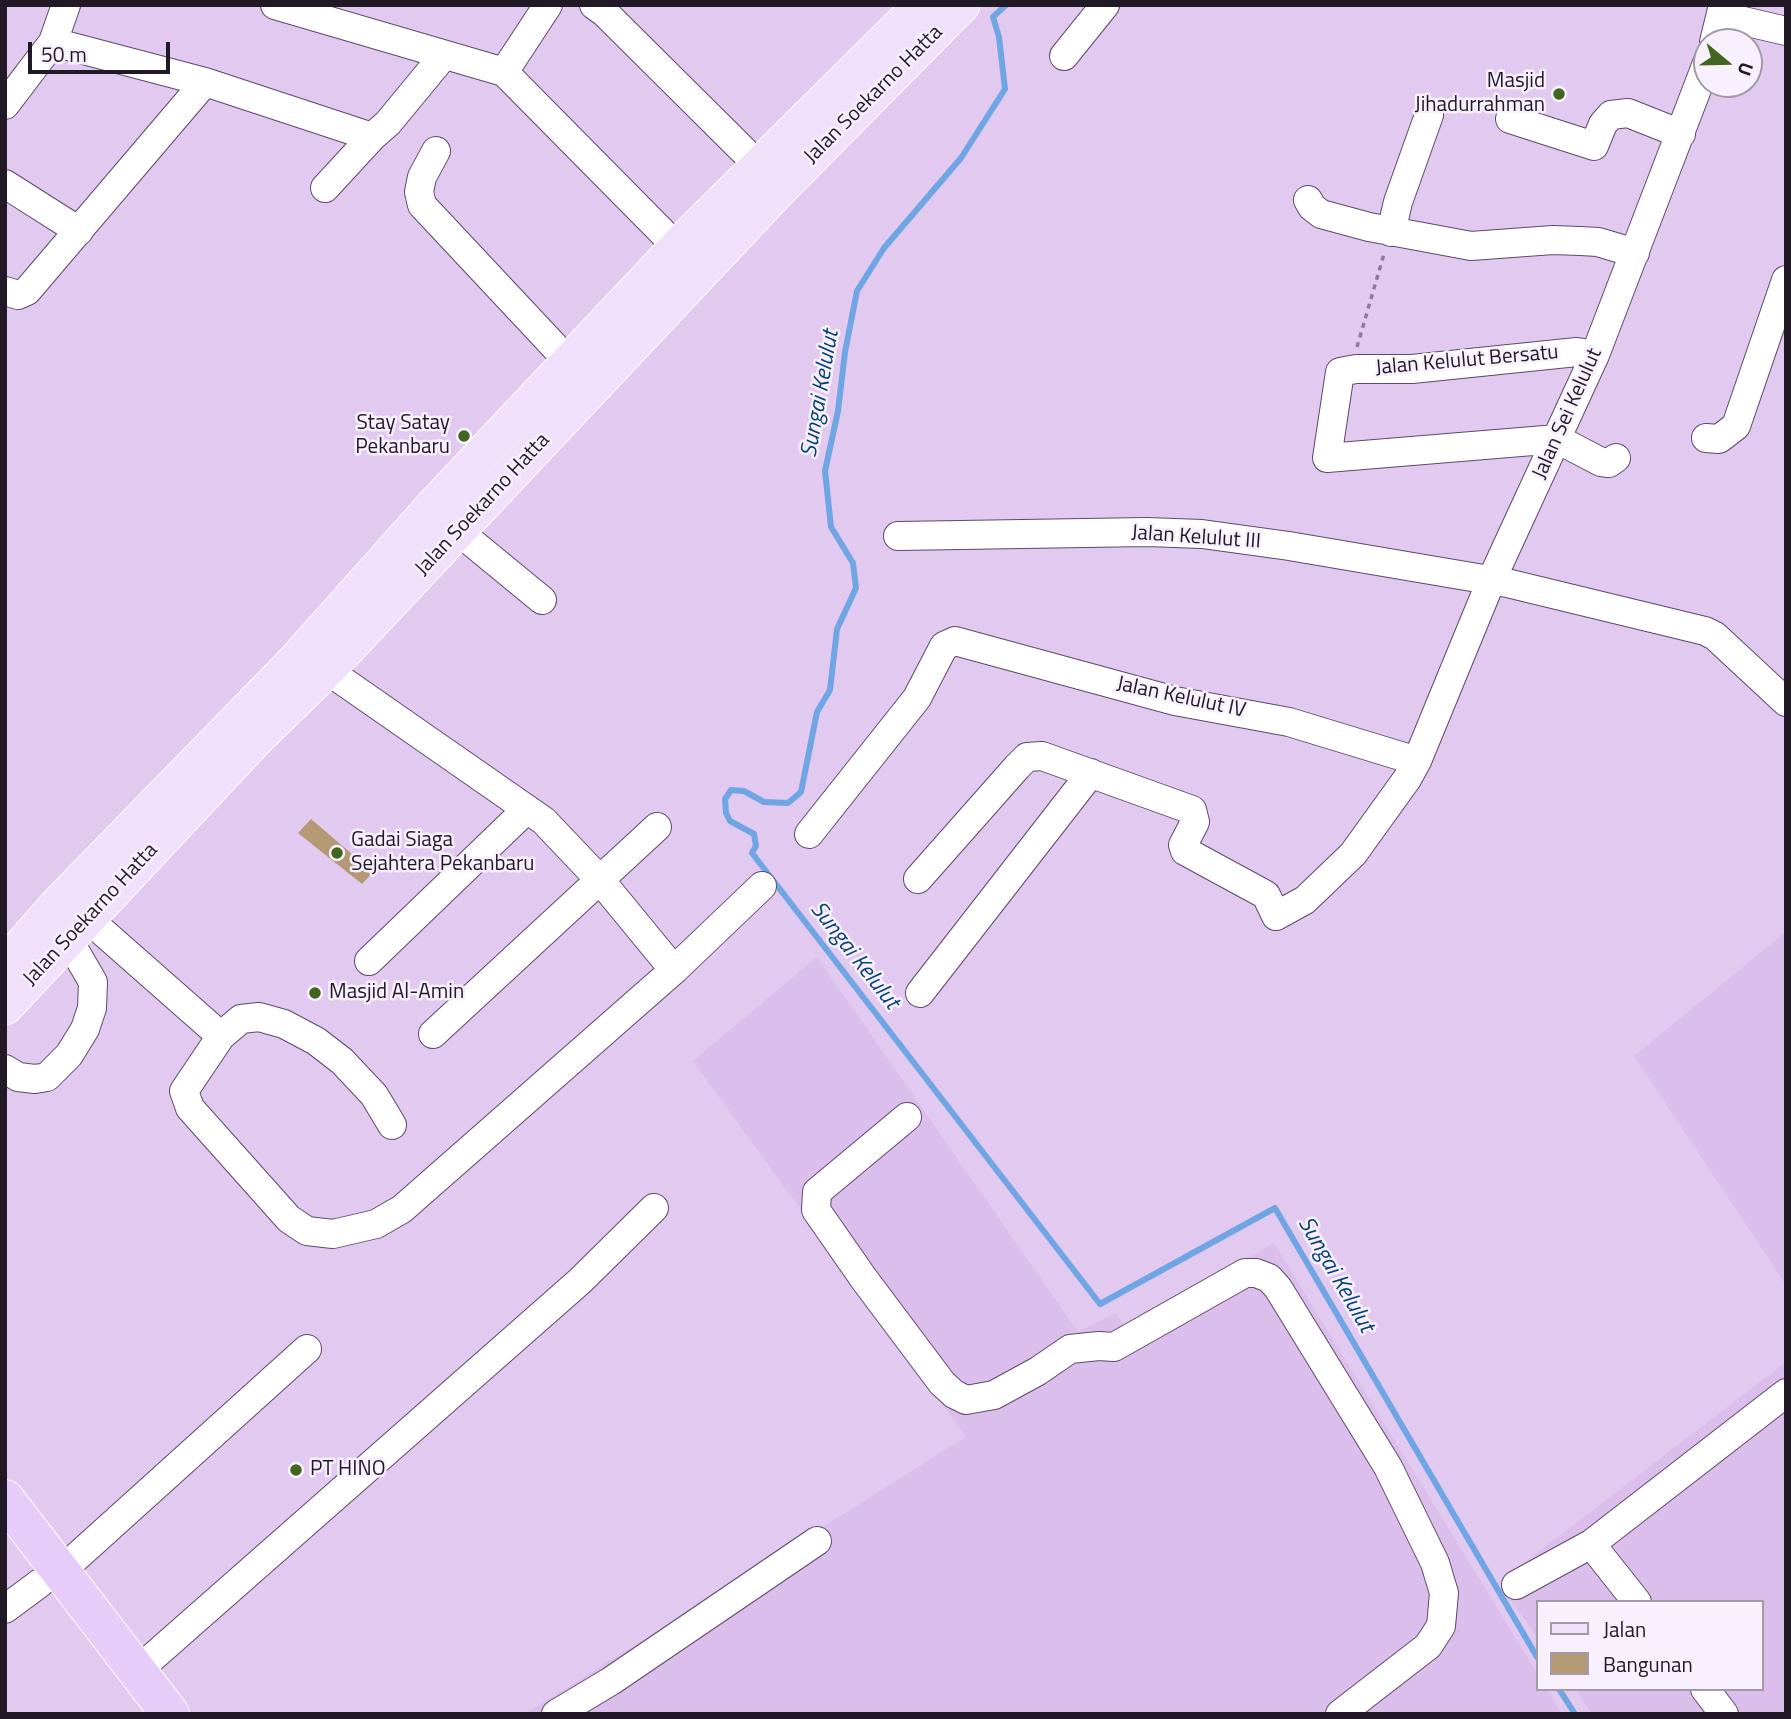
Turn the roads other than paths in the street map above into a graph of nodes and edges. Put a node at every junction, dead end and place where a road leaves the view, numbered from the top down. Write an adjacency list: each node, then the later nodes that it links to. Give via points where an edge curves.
1 (65, 5): 10 (street)
2 (275, 5): 11 (street)
3 (548, 5): 13 (street)
4 (594, 5): 22 (street)
5 (920, 5): 22 (main road, Jalan Soekarno Hatta)
6 (962, 5): 38 (main road, Jalan Soekarno Hatta, via 775,194)
7 (1105, 5): 12 (street)
8 (1720, 21): 9 (street)
9 (1786, 31)
10 (53, 42): 14 (street); 16 (street)
11 (444, 55): 13 (street); 20 (street)
12 (1064, 55)
13 (504, 72): 28 (street)
14 (205, 82): 20 (street); 26 (street)
15 (1694, 98): 19 (street, Jalan Sei Kelulut)
16 (5, 105)
17 (1429, 115): 27 (street)
18 (1510, 119): 19 (street, via 1594,146 1611,115 1628,113)
19 (1681, 134): 29 (street, Jalan Sei Kelulut)
20 (372, 137): 24 (street)
21 (436, 151): 33 (street, via 418,192 422,205)
22 (760, 167): 28 (main road, Jalan Soekarno Hatta)
23 (5, 184): 26 (street)
24 (325, 188)
25 (1308, 200): 27 (street, via 1321,214)
26 (79, 231): 31 (street, via 27,290 18,295)
27 (1391, 232): 29 (street, via 1471,246 1598,242)
28 (677, 247): 33 (main road, Jalan Soekarno Hatta)
29 (1635, 253): 32 (street, Jalan Sei Kelulut)
30 (1786, 280): 34 (street, via 1736,426 1718,439)
31 (5, 291)
32 (1595, 355): 35 (street, Jalan Sei Kelulut); 35 (street, Jalan Kelulut Bersatu, via 1577,352 1412,369 1348,370 1327,458)
33 (570, 363): 36 (main road, Jalan Soekarno Hatta)
34 (1706, 438)
35 (1557, 439): 37 (street, via 1601,462); 41 (street, Jalan Sei Kelulut)
36 (481, 457): 38 (main road); 55 (main road, Jalan Soekarno Hatta, via 293,663)
37 (1616, 458)
38 (506, 480): 39 (main road, Jalan Soekarno Hatta)
39 (457, 531): 42 (street); 43 (main road, Jalan Soekarno Hatta)
40 (898, 536): 41 (street, Jalan Kelulut III, via 1202,534)
41 (1491, 581): 44 (street, Jalan Kelulut III, via 1704,631); 45 (street, Jalan Sei Kelulut)
42 (542, 600)
43 (327, 670): 47 (street); 53 (main road, Jalan Soekarno Hatta)
44 (1786, 702)
45 (1417, 761): 46 (street, Jalan Sei Kelulut, via 1353,854 1305,900 1276,916 1266,895 1185,851 1183,845 1195,822 1192,810); 49 (street, Jalan Kelulut IV, via 1289,722 1175,701 955,641 944,646 917,698)
46 (1091, 774): 51 (street, via 1042,756 1027,757); 57 (street)
47 (527, 809): 50 (street); 54 (street)
48 (657, 827): 50 (street)
49 (808, 834)
50 (600, 880): 56 (street); 59 (street)
51 (918, 880)
52 (762, 886): 56 (street)
53 (77, 928): 58 (main road, Jalan Soekarno Hatta); 60 (street); 61 (street, via 93,982 85,1029 69,1055 47,1077 19,1077)
54 (369, 961)
55 (5, 964)
56 (674, 970): 60 (street, via 402,1209 376,1224 333,1234 307,1231 289,1219 190,1108 184,1091)
57 (920, 993)
58 (5, 1007)
59 (433, 1034)
60 (221, 1036): 63 (street, via 241,1019 260,1017 317,1041 374,1095)
61 (5, 1069)
62 (907, 1117): 80 (street, via 817,1192 816,1210 942,1382 966,1400 995,1395 1070,1349 1114,1347 1245,1273 1269,1278 1278,1288 1388,1467 1435,1563 1444,1593 1441,1626 1428,1646)
63 (392, 1125)
64 (654, 1208): 75 (street, via 549,1309)
65 (307, 1349): 71 (street)
66 (1786, 1393): 70 (street)
67 (5, 1499): 71 (highway)
68 (5, 1538): 71 (highway)
69 (817, 1541): 79 (street)
70 (1591, 1544): 72 (street); 73 (street)
71 (51, 1577): 74 (street); 75 (highway); 77 (highway)
72 (1516, 1585)
73 (1635, 1600)
74 (5, 1609)
75 (137, 1671): 78 (highway)
76 (1707, 1691): 81 (street)
77 (141, 1714)
78 (170, 1714)
79 (556, 1714)
80 (1340, 1714)
81 (1724, 1714)

